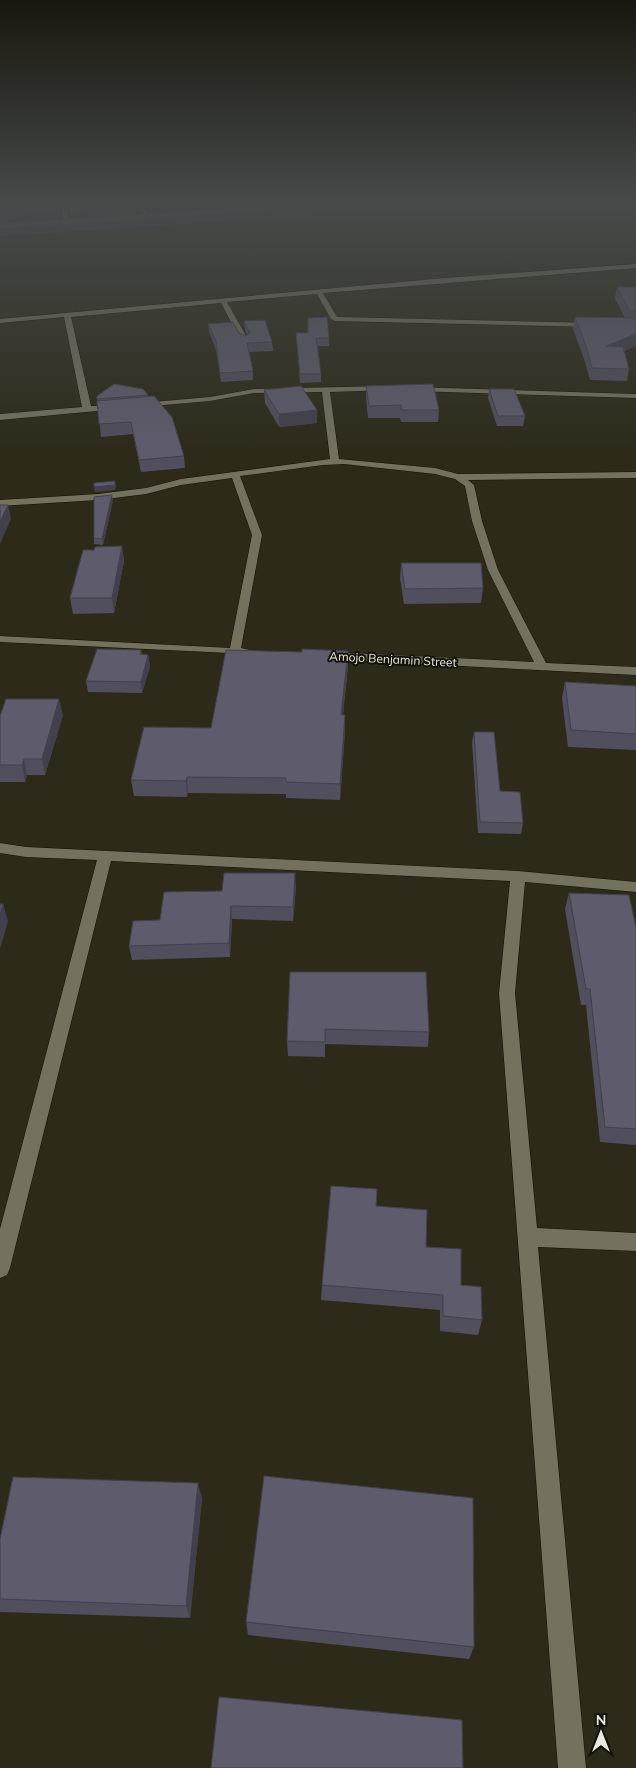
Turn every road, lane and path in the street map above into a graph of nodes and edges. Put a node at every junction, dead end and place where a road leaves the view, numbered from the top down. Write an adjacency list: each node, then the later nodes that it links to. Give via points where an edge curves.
1 (388, 286): 2 (street)
2 (320, 292): 3 (street); 6 (street, via 335,319)
3 (223, 301): 4 (street); 7 (street)
4 (67, 315): 5 (street); 14 (street)
5 (0, 321)
6 (636, 326)
7 (245, 341)
8 (398, 388): 9 (street)
9 (326, 389): 13 (street, via 254,391); 16 (street)
10 (408, 389): 11 (street)
11 (636, 396)
12 (126, 406): 14 (street)
13 (135, 406)
14 (87, 409): 15 (street)
15 (0, 417)
16 (335, 462): 17 (street); 19 (street)
17 (234, 474): 20 (street, via 136,492); 22 (street, via 257,535)
18 (636, 475): 19 (street)
19 (458, 477): 25 (street, via 469,485 493,570)
20 (0, 503)
21 (0, 639): 22 (street)
22 (235, 651): 23 (street)
23 (255, 652)
24 (314, 655): 25 (street, Amojo Benjamin Street)
25 (542, 667): 26 (street, Amojo Benjamin Street)
26 (636, 671)
27 (0, 848): 28 (street)
28 (105, 856): 29 (street); 31 (street)
29 (518, 876): 30 (street); 32 (street, via 507,993)
30 (636, 887)
31 (4, 1235): 34 (street)
32 (527, 1237): 33 (street); 35 (street)
33 (636, 1242)
34 (0, 1268)
35 (572, 1768)

